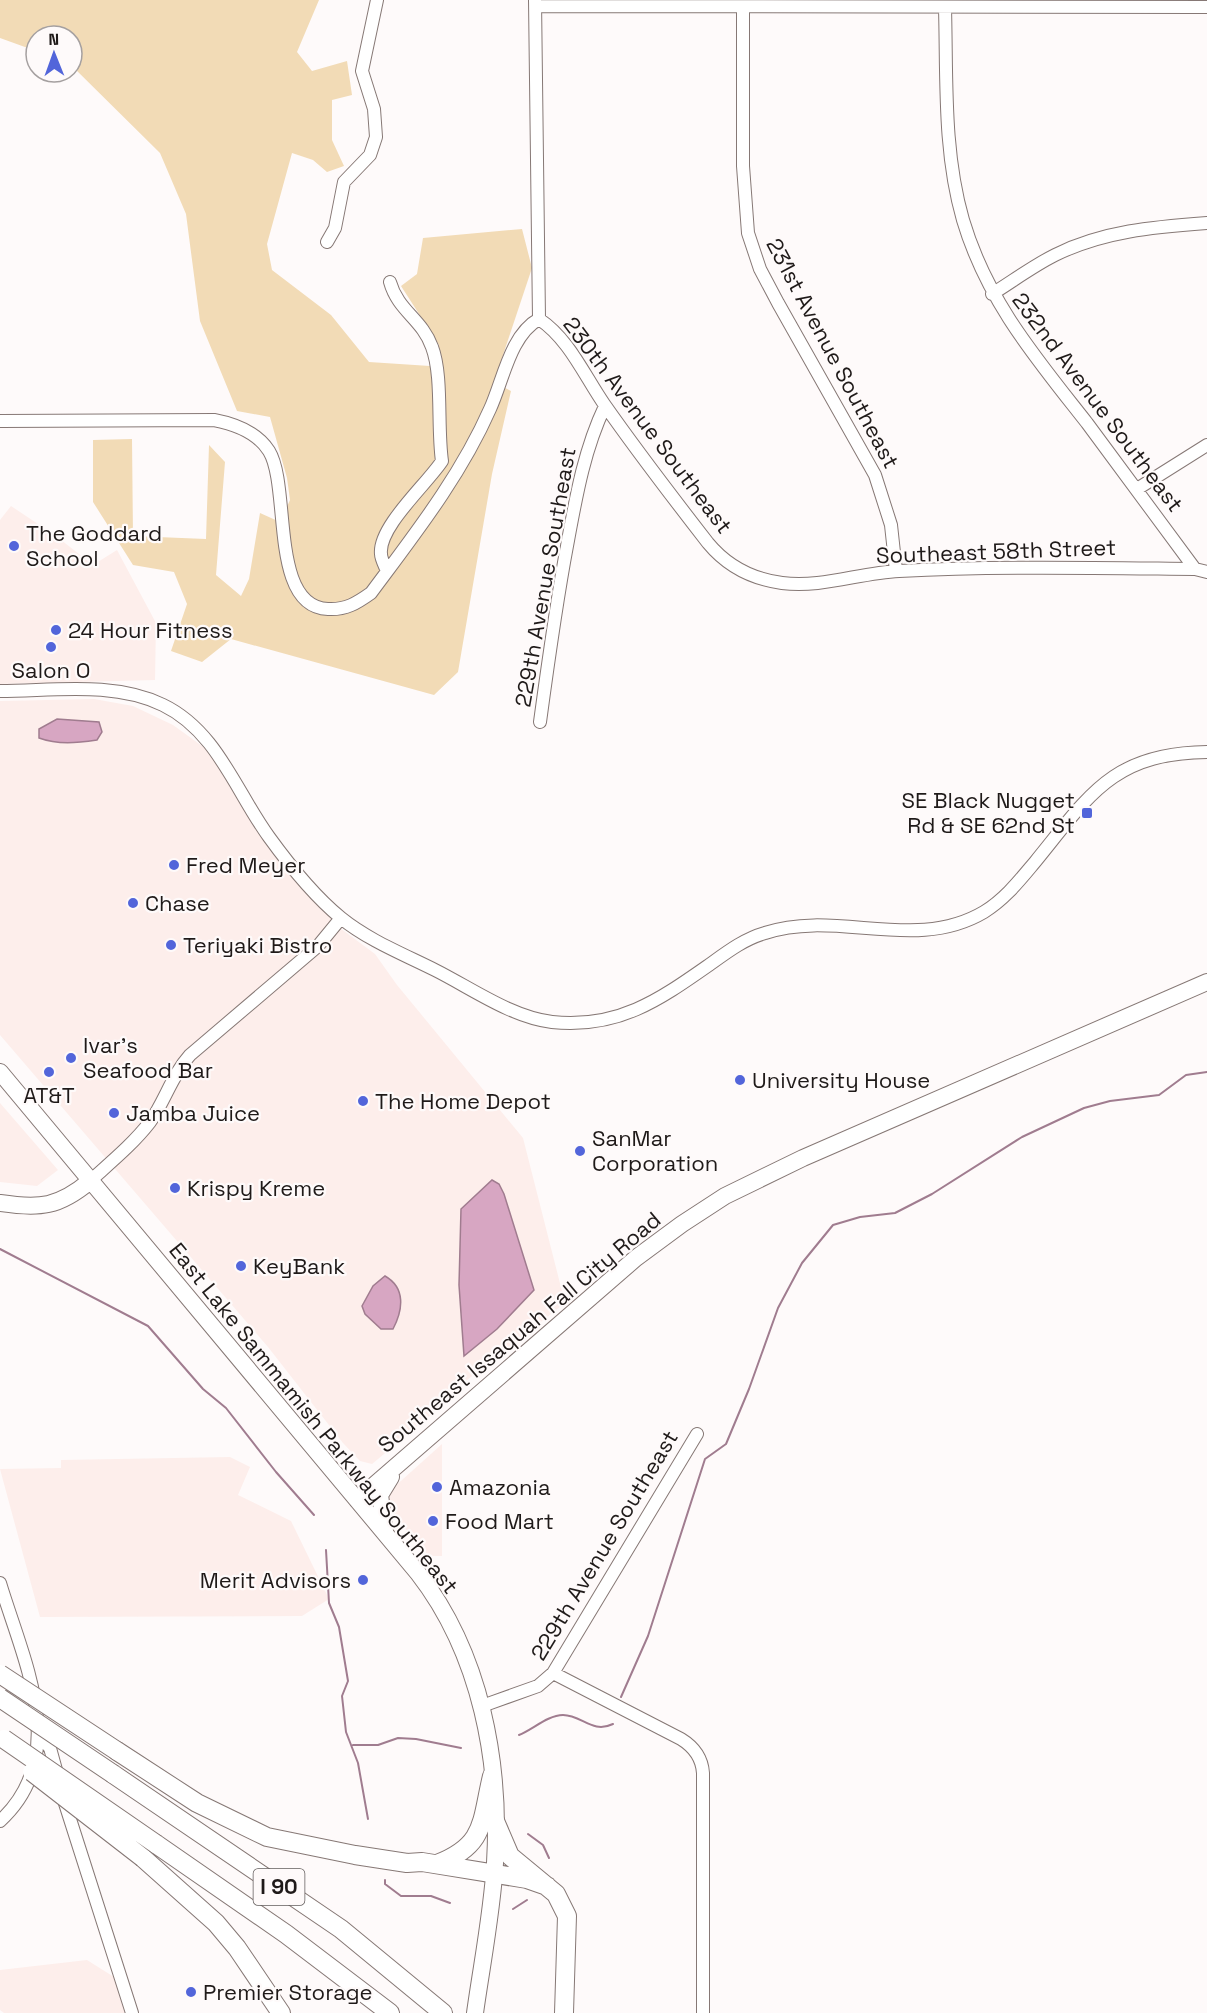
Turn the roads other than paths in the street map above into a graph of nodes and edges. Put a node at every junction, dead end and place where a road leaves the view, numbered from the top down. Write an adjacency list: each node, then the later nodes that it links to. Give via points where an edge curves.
1 (377, 0): 7 (street, via 362,71 374,109 376,137 370,155 344,182)
2 (535, 3): 4 (street); 10 (street)
3 (1207, 7): 5 (street)
4 (742, 8): 5 (street); 15 (street, 231st Avenue Southeast, via 743,166 748,233 760,269 875,475 891,525)
5 (945, 8): 9 (street, 232nd Avenue Southeast, via 947,111 955,178 971,245)
6 (1207, 223): 9 (street, via 1143,228 1093,240 1053,256)
7 (327, 242)
8 (390, 282): 17 (street, via 395,299 425,332 437,363 442,461 382,540 381,554)
9 (992, 294): 14 (street, 232nd Avenue Southeast, via 1018,334)
10 (539, 319): 11 (street, 230th Avenue Southeast, via 556,331); 17 (street, via 528,325 518,342 491,408 446,489)
11 (605, 406): 18 (street, 230th Avenue Southeast, via 710,544 735,568); 20 (street, 229th Avenue Southeast, via 579,482)
12 (0, 421): 17 (street, via 214,420 235,425 258,438 271,456 288,564 294,582 312,605 332,609 353,605 370,593)
13 (1207, 445): 14 (street)
14 (1137, 489): 16 (street, 232nd Avenue Southeast)
15 (896, 571): 16 (street, Southeast 58th Street, via 1009,568); 18 (street, Southeast 58th Street, via 814,584 782,583)
16 (1201, 571)
17 (387, 572)
18 (752, 576)
19 (0, 691): 22 (street, via 110,691 147,699 180,715 218,755 281,852)
20 (540, 722)
21 (1207, 752): 22 (street, via 1155,758 1106,780 1090,794 1016,885 968,920 917,932 815,926 763,933 736,946 660,999 621,1016 582,1023 523,1015 368,936)
22 (341, 918): 25 (street, via 318,946 190,1055 138,1137)
23 (1207, 982): 28 (main road, Southeast Issaquah Fall City Road, via 803,1158 725,1196 682,1224 591,1296)
24 (0, 1072): 25 (main road, East Lake Sammamish Parkway Southeast)
25 (90, 1180): 26 (main road, via 72,1196 49,1205); 29 (main road, East Lake Sammamish Parkway Southeast)
26 (0, 1203)
27 (697, 1434): 32 (street, 229th Avenue Southeast)
28 (404, 1459): 29 (main road, Southeast Issaquah Fall City Road); 30 (main road, via 380,1495)
29 (357, 1500): 30 (main road, East Lake Sammamish Parkway Southeast)
30 (386, 1535): 35 (main road, East Lake Sammamish Parkway Southeast, via 428,1586 445,1614)
31 (0, 1583): 36 (street, via 33,1694)
32 (553, 1673): 35 (street, 229th Avenue Southeast, via 538,1686); 50 (street, via 694,1748 703,1773)
33 (0, 1674): 41 (highway, bridge, via 197,1803 267,1837 407,1863)
34 (0, 1698): 44 (highway, I 90, bridge, via 341,1929)
35 (482, 1706): 38 (main road, East Lake Sammamish Parkway Southeast)
36 (39, 1736): 39 (street, via 27,1786); 45 (street, via 50,1748 70,1825)
37 (2, 1742): 46 (highway, bridge, via 193,1900 237,1948); 47 (highway, I 90, bridge, via 286,1934)
38 (492, 1776): 40 (main road, East Lake Sammamish Parkway Southeast); 41 (highway, via 471,1844 460,1854)
39 (0, 1821)
40 (495, 1821): 42 (main road, East Lake Sammamish Parkway Southeast); 43 (highway, via 510,1856)
41 (429, 1863): 42 (highway)
42 (494, 1873): 43 (highway); 48 (main road, East Lake Sammamish Parkway Southeast)
43 (548, 1886): 49 (highway, via 567,1916)
44 (440, 2011)
45 (132, 2013)
46 (281, 2013)
47 (390, 2013)
48 (475, 2013)
49 (564, 2013)
50 (703, 2013)

